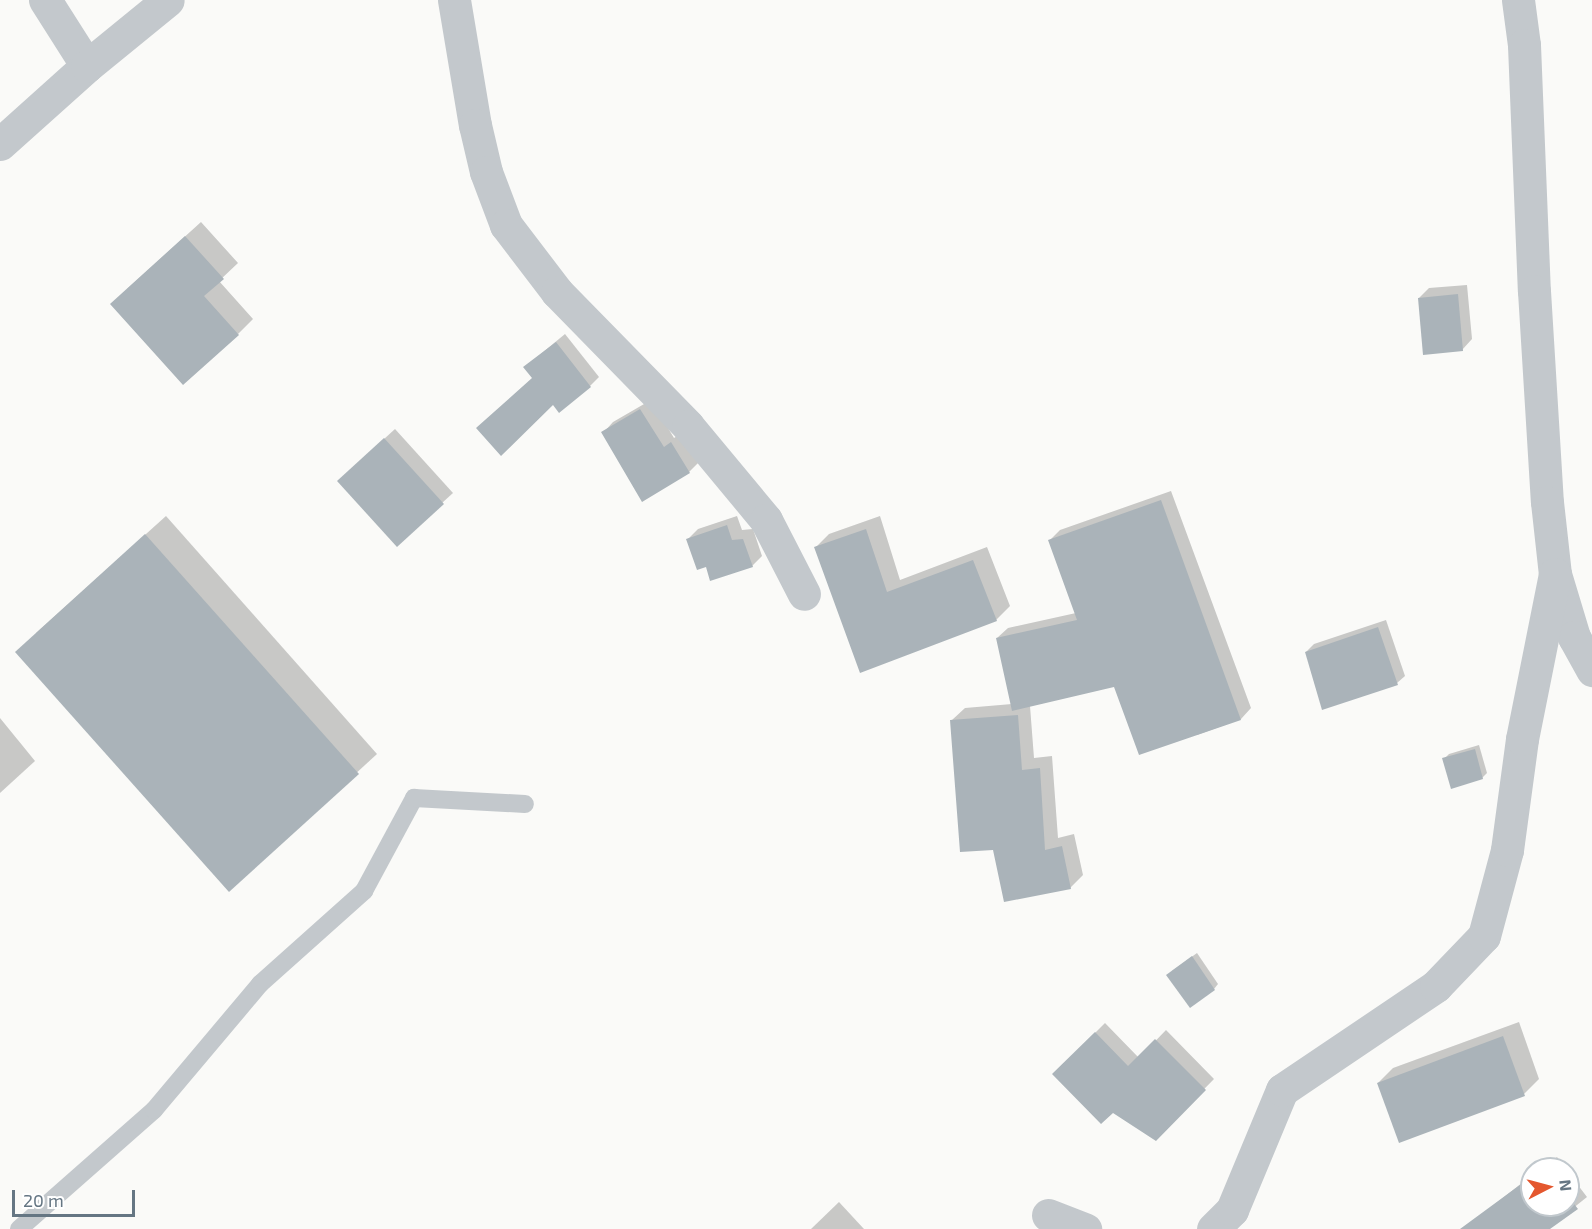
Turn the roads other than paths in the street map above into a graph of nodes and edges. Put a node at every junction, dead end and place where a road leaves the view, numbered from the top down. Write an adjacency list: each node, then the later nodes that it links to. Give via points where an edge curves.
1 (45, 0): 5 (street)
2 (168, 0): 5 (street)
3 (454, 0): 8 (street, via 486,172 506,225 557,292 688,426 766,520)
4 (1518, 0): 7 (street, via 1524,45 1547,502)
5 (87, 66): 6 (street)
6 (0, 144)
7 (1555, 574): 9 (street, via 1574,637); 14 (street, via 1522,739 1507,850 1484,936 1436,986 1282,1090 1232,1210)
8 (804, 594)
9 (1592, 670)
10 (525, 804): 12 (lane, via 414,798 364,891 260,984 154,1110)
11 (1048, 1215): 13 (street)
12 (19, 1229)
13 (1085, 1229)
14 (1213, 1229)

